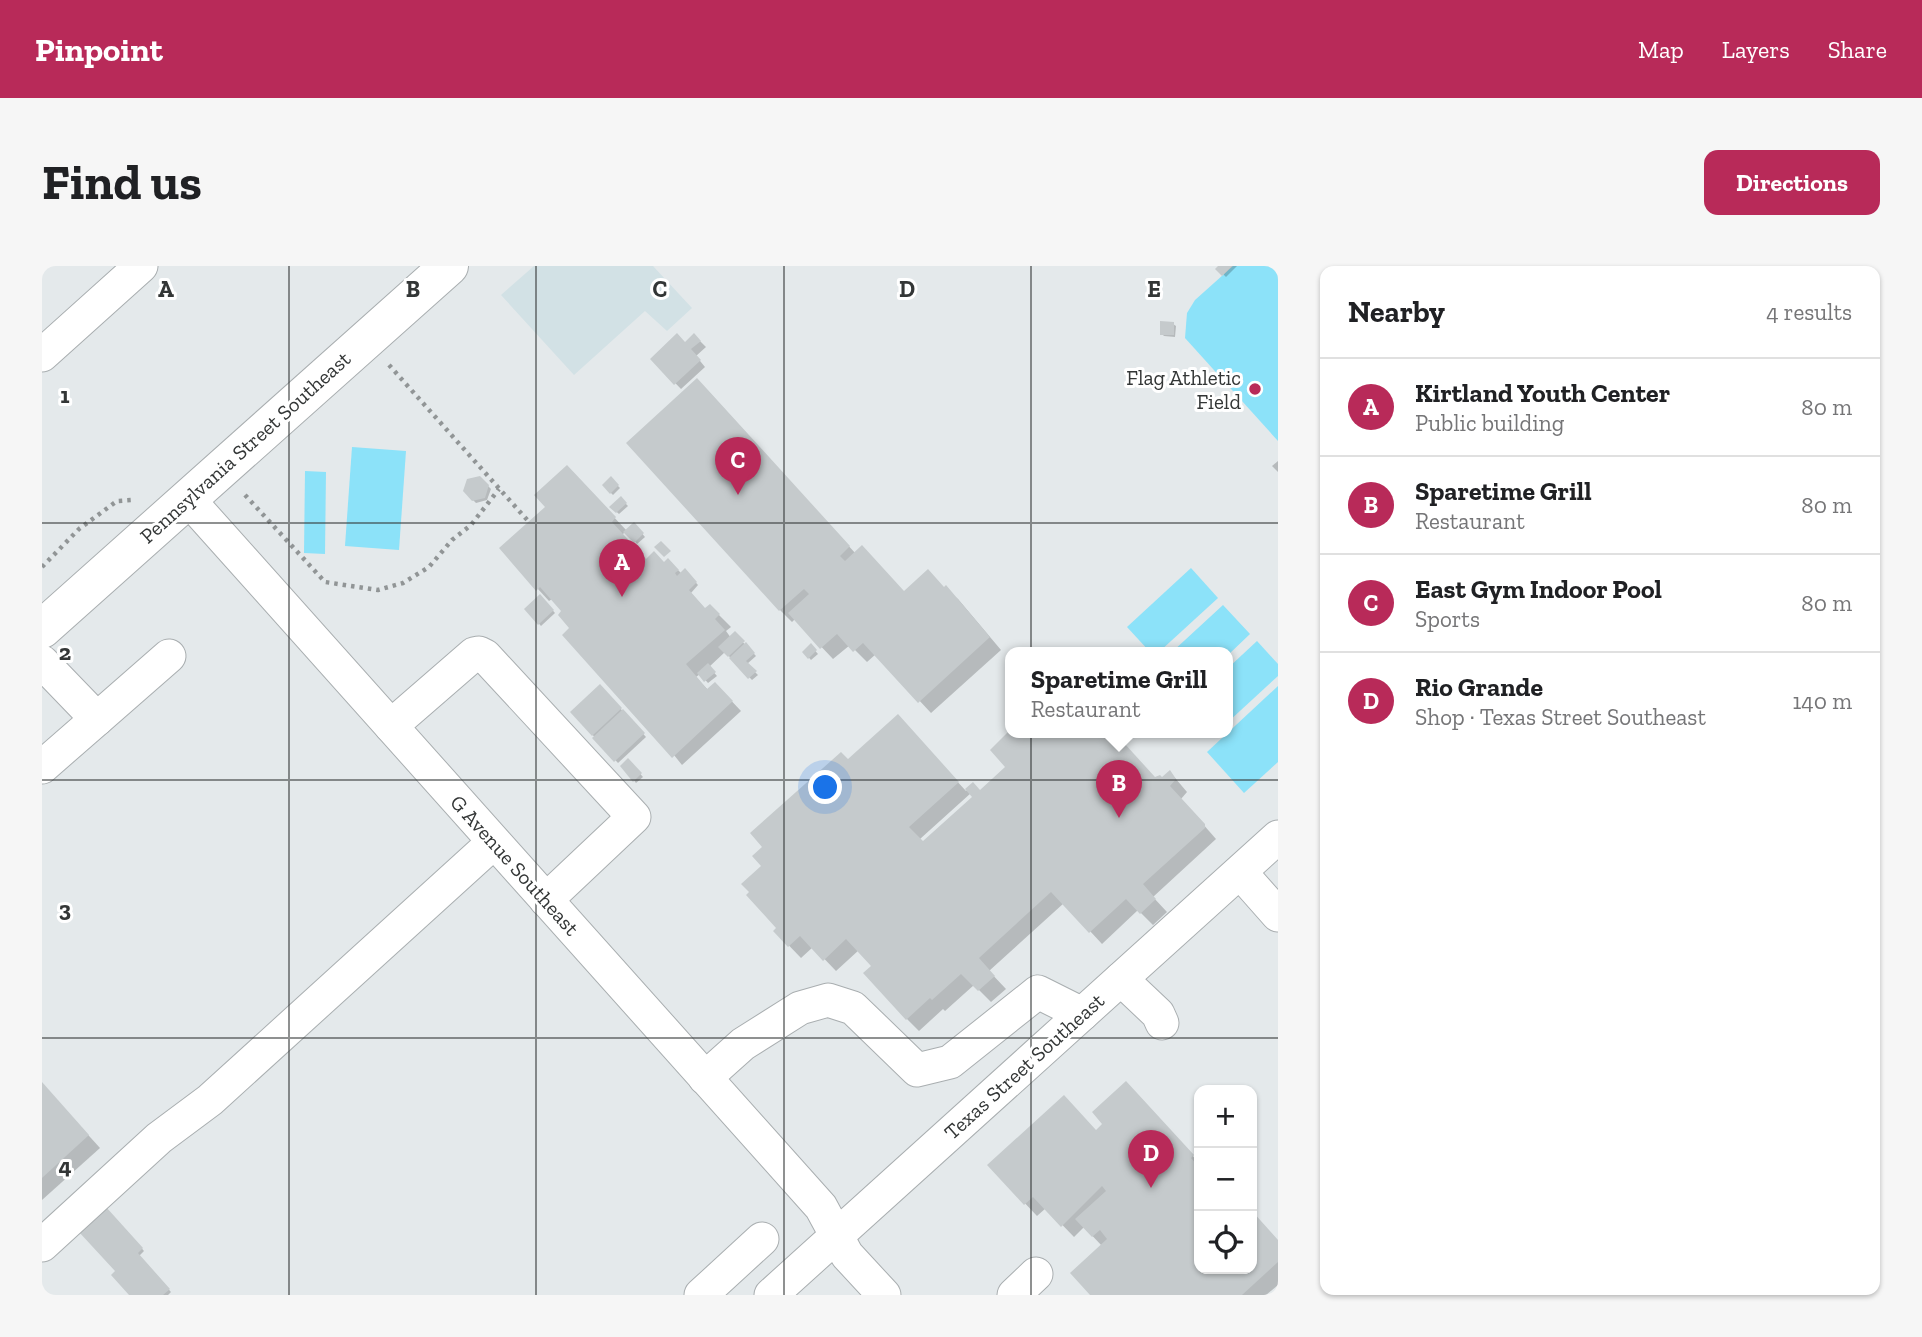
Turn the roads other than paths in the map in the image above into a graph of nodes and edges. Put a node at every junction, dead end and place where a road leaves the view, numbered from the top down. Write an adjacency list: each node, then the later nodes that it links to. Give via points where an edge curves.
1 (141, 266): 3 (street)
2 (449, 266): 4 (main road, Pennsylvania Street Southeast)
3 (42, 355)
4 (188, 499): 5 (main road, Pennsylvania Street Southeast); 9 (street, G Avenue Southeast)
5 (42, 629)
6 (169, 656): 8 (street)
7 (42, 662): 8 (street)
8 (97, 719): 10 (street)
9 (391, 726): 12 (street, G Avenue Southeast); 14 (street, via 479,653 634,817)
10 (42, 767)
11 (1278, 837): 13 (street, Texas Street Southeast)
12 (494, 842): 14 (street, G Avenue Southeast); 22 (street, via 210,1100 159,1138)
13 (1240, 872): 15 (street); 16 (street, Texas Street Southeast)
14 (546, 900): 19 (street, G Avenue Southeast)
15 (1278, 915)
16 (1121, 979): 17 (street, Texas Street Southeast); 18 (street)
17 (1082, 1014): 19 (street, via 1038,992 950,1062 917,1070 853,1008 828,1000 789,1014 743,1044); 20 (street, Texas Street Southeast)
18 (1162, 1023)
19 (705, 1078): 20 (street, G Avenue Southeast, via 821,1207)
20 (836, 1236): 24 (street, Texas Street Southeast); 25 (street, G Avenue Southeast)
21 (762, 1239): 23 (street)
22 (42, 1245)
23 (701, 1295)
24 (771, 1295)
25 (884, 1295)

